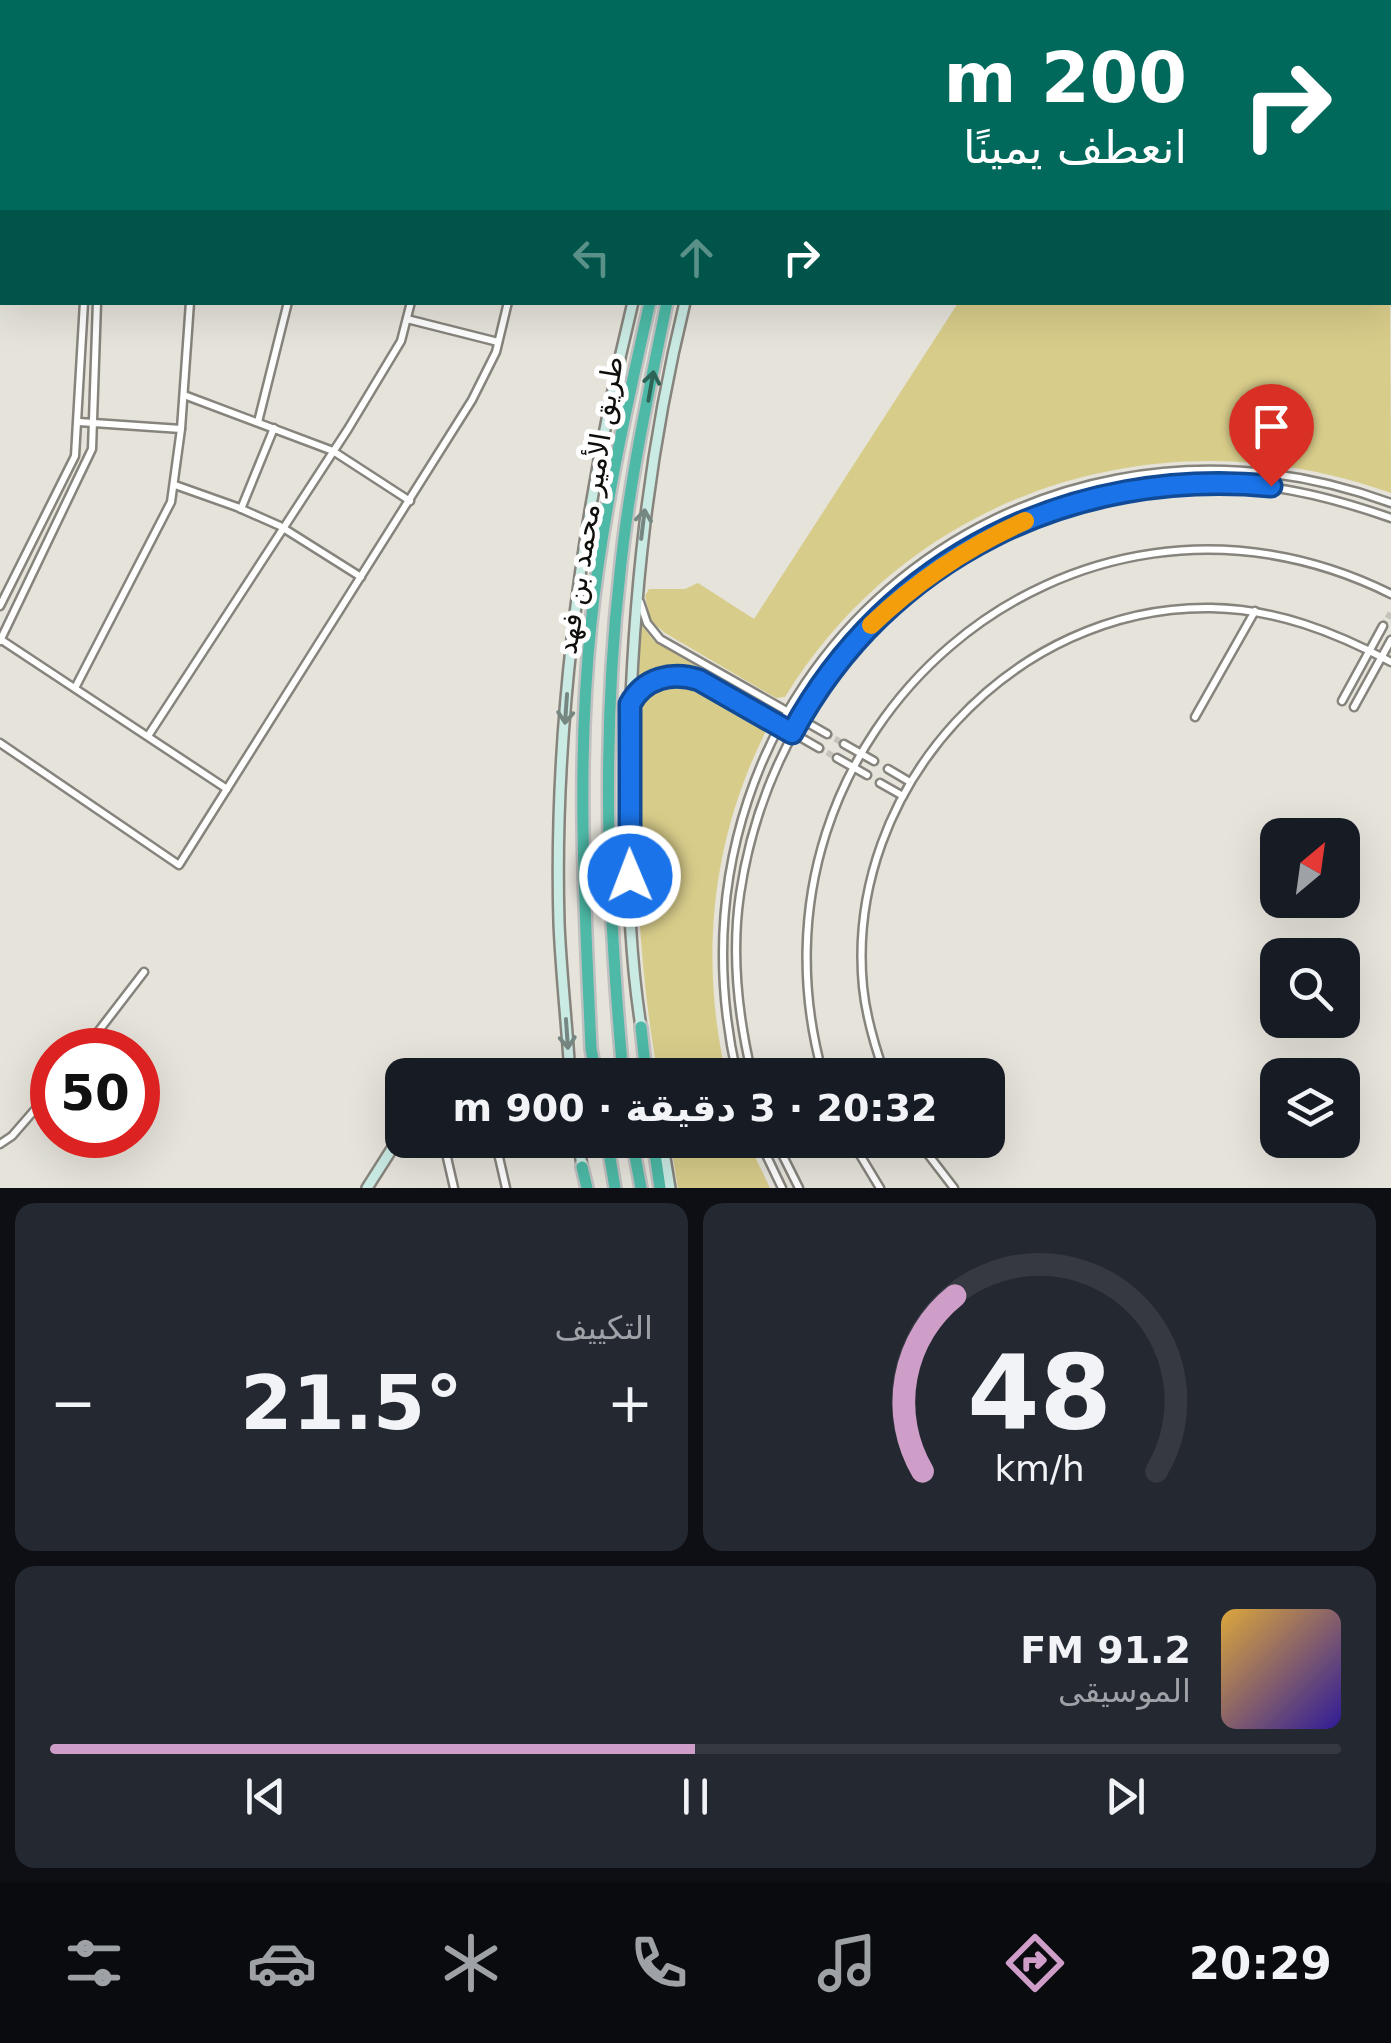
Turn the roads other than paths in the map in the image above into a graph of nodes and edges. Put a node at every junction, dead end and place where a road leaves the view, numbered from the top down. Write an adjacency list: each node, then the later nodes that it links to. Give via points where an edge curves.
1 (84, 305): 14 (street)
2 (97, 305): 15 (street)
3 (190, 305): 13 (street)
4 (287, 305): 16 (street)
5 (410, 305): 11 (street)
6 (507, 305): 12 (street)
7 (632, 305): 64 (main road, one-way to 64, via 593,488 568,674 559,922)
8 (649, 305): 65 (highway, طريق الأمير محمد بن فهد, via 625,406 591,624 581,810)
9 (667, 305): 66 (highway, طريق الأمير محمد بن فهد, one-way to 9, via 610,934 609,728 620,572)
10 (684, 305): 27 (main road, one-way to 10, via 650,472)
11 (407, 318): 12 (street); 19 (street, via 401,341)
12 (498, 342): 21 (street, via 472,400)
13 (184, 395): 16 (street); 18 (street)
14 (79, 422): 15 (street); 29 (street, via 74,456)
15 (91, 422): 18 (street); 32 (street, via 87,462)
16 (258, 422): 17 (street)
17 (274, 428): 19 (street); 23 (street)
18 (181, 429): 20 (street)
19 (334, 451): 21 (street); 25 (street)
20 (175, 485): 23 (street); 37 (street)
21 (410, 500): 26 (street)
22 (1391, 503): 41 (street, via 1308,478 1212,468 1124,476 1031,502 962,536 897,581 834,644)
23 (241, 509): 25 (street)
24 (1391, 518): 43 (street, via 1304,492 1212,483 1126,490 1036,516 970,548 906,592 845,654)
25 (284, 529): 26 (street); 47 (street)
26 (362, 577): 59 (street)
27 (636, 586): 39 (main road); 41 (street, via 647,623 660,639)
28 (1391, 594): 51 (street, via 1330,568 1236,552 1160,554 1098,567 1024,596 950,645 898,698)
29 (0, 606)
30 (1255, 612): 34 (street, via 1312,626); 42 (street); 57 (street, via 1150,612 1056,644 971,705)
31 (1383, 626): 34 (street)
32 (0, 640): 37 (street)
33 (1391, 640): 35 (street)
34 (1370, 651): 35 (street); 38 (street)
35 (1382, 657): 36 (street); 40 (street)
36 (1391, 662)
37 (75, 688): 47 (street)
38 (1342, 700)
39 (630, 704): 44 (street, via 660,678 682,674); 62 (main road, via 630,876)
40 (1354, 707)
41 (787, 712): 43 (street); 44 (street)
42 (1195, 716)
43 (800, 719): 45 (street); 46 (street)
44 (780, 726): 45 (street); 68 (street, via 748,796 725,895 724,1001)
45 (792, 733): 50 (street); 69 (street, via 762,801 740,897 738,1000)
46 (827, 734)
47 (148, 736): 59 (street)
48 (0, 743): 59 (street, via 179,865)
49 (844, 744): 51 (street)
50 (819, 748)
51 (859, 753): 53 (street); 54 (street)
52 (837, 758): 54 (street)
53 (874, 761)
54 (852, 767): 56 (street); 70 (street, via 827,824 808,906 806,993)
55 (888, 769): 57 (street)
56 (867, 775)
57 (910, 782): 60 (street)
58 (880, 783): 60 (street)
59 (227, 789)
60 (903, 796): 71 (street, via 876,862 863,932 866,1006)
61 (144, 972): 63 (street)
62 (641, 1027): 67 (highway)
63 (101, 1028)
64 (569, 1058)
65 (593, 1058)
66 (621, 1058)
67 (646, 1058)
68 (734, 1058)
69 (749, 1058)
70 (819, 1058)
71 (880, 1058)
72 (30, 1115): 73 (street)
73 (0, 1144)
74 (387, 1158): 87 (main road)
75 (447, 1158): 88 (street)
76 (499, 1158): 89 (street)
77 (581, 1158): 86 (main road)
78 (610, 1158): 91 (highway)
79 (635, 1158): 92 (highway)
80 (656, 1158): 93 (highway)
81 (665, 1158): 94 (main road)
82 (768, 1158): 95 (street)
83 (784, 1158): 96 (street)
84 (861, 1158): 97 (street)
85 (931, 1158): 98 (street)
86 (582, 1166): 90 (highway)
87 (368, 1188)
88 (454, 1188)
89 (506, 1188)
90 (586, 1188)
91 (615, 1188)
92 (641, 1188)
93 (660, 1188)
94 (670, 1188)
95 (782, 1188)
96 (799, 1188)
97 (880, 1188)
98 (954, 1188)

